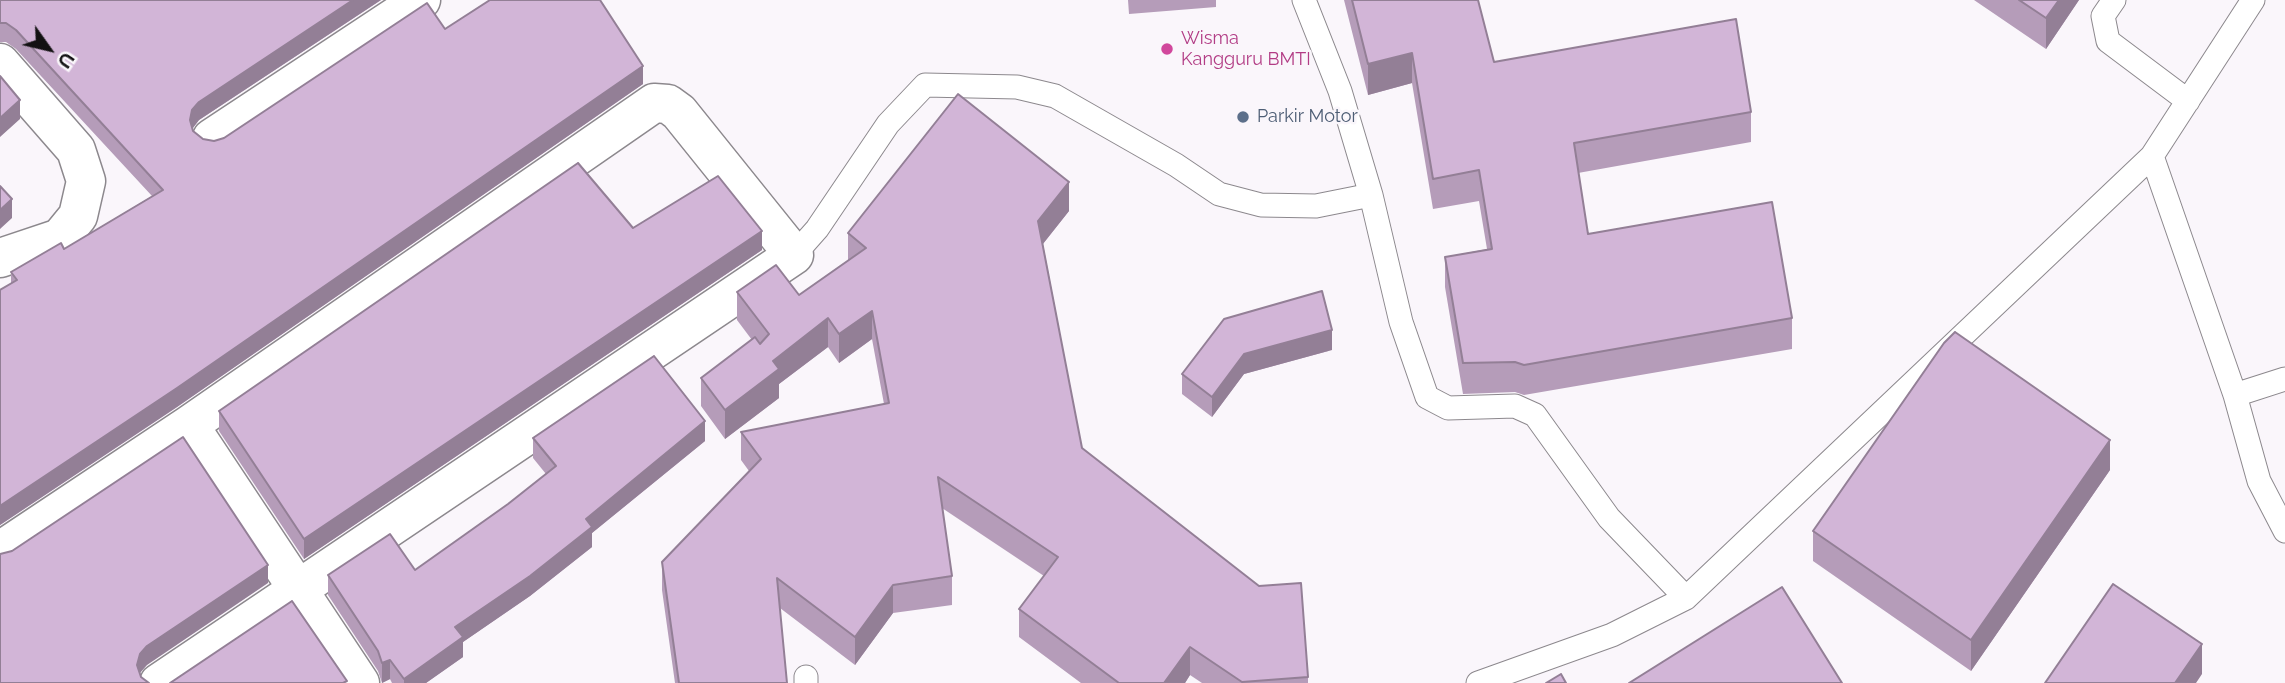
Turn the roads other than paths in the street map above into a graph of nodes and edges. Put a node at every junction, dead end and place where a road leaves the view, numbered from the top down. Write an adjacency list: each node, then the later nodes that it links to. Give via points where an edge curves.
1 (421, 0): 7 (street)
2 (1304, 0): 9 (lane, via 1340,91)
3 (2114, 0): 6 (lane, via 2104,16 2108,41)
4 (2253, 0): 6 (lane)
5 (0, 63): 11 (street, via 76,150 86,181 78,216 60,238)
6 (2188, 101): 8 (lane)
7 (212, 138)
8 (2152, 156): 13 (lane); 18 (lane)
9 (1371, 195): 10 (lane, via 1316,206 1261,205 1219,194 1055,96 1017,87 925,85 888,124 817,229); 18 (lane, via 1401,322 1427,397 1448,408 1515,406 1535,415 1609,518)
10 (794, 255): 14 (street, via 679,112 668,104 654,103); 17 (street)
11 (0, 258)
12 (2285, 379): 13 (lane)
13 (2235, 394): 15 (lane, via 2259,481)
14 (189, 425): 16 (street); 17 (street)
15 (2285, 531)
16 (0, 551)
17 (298, 591): 19 (street); 20 (street)
18 (1686, 598): 21 (lane, via 1612,635)
19 (159, 683)
20 (360, 683)
21 (1478, 683)

